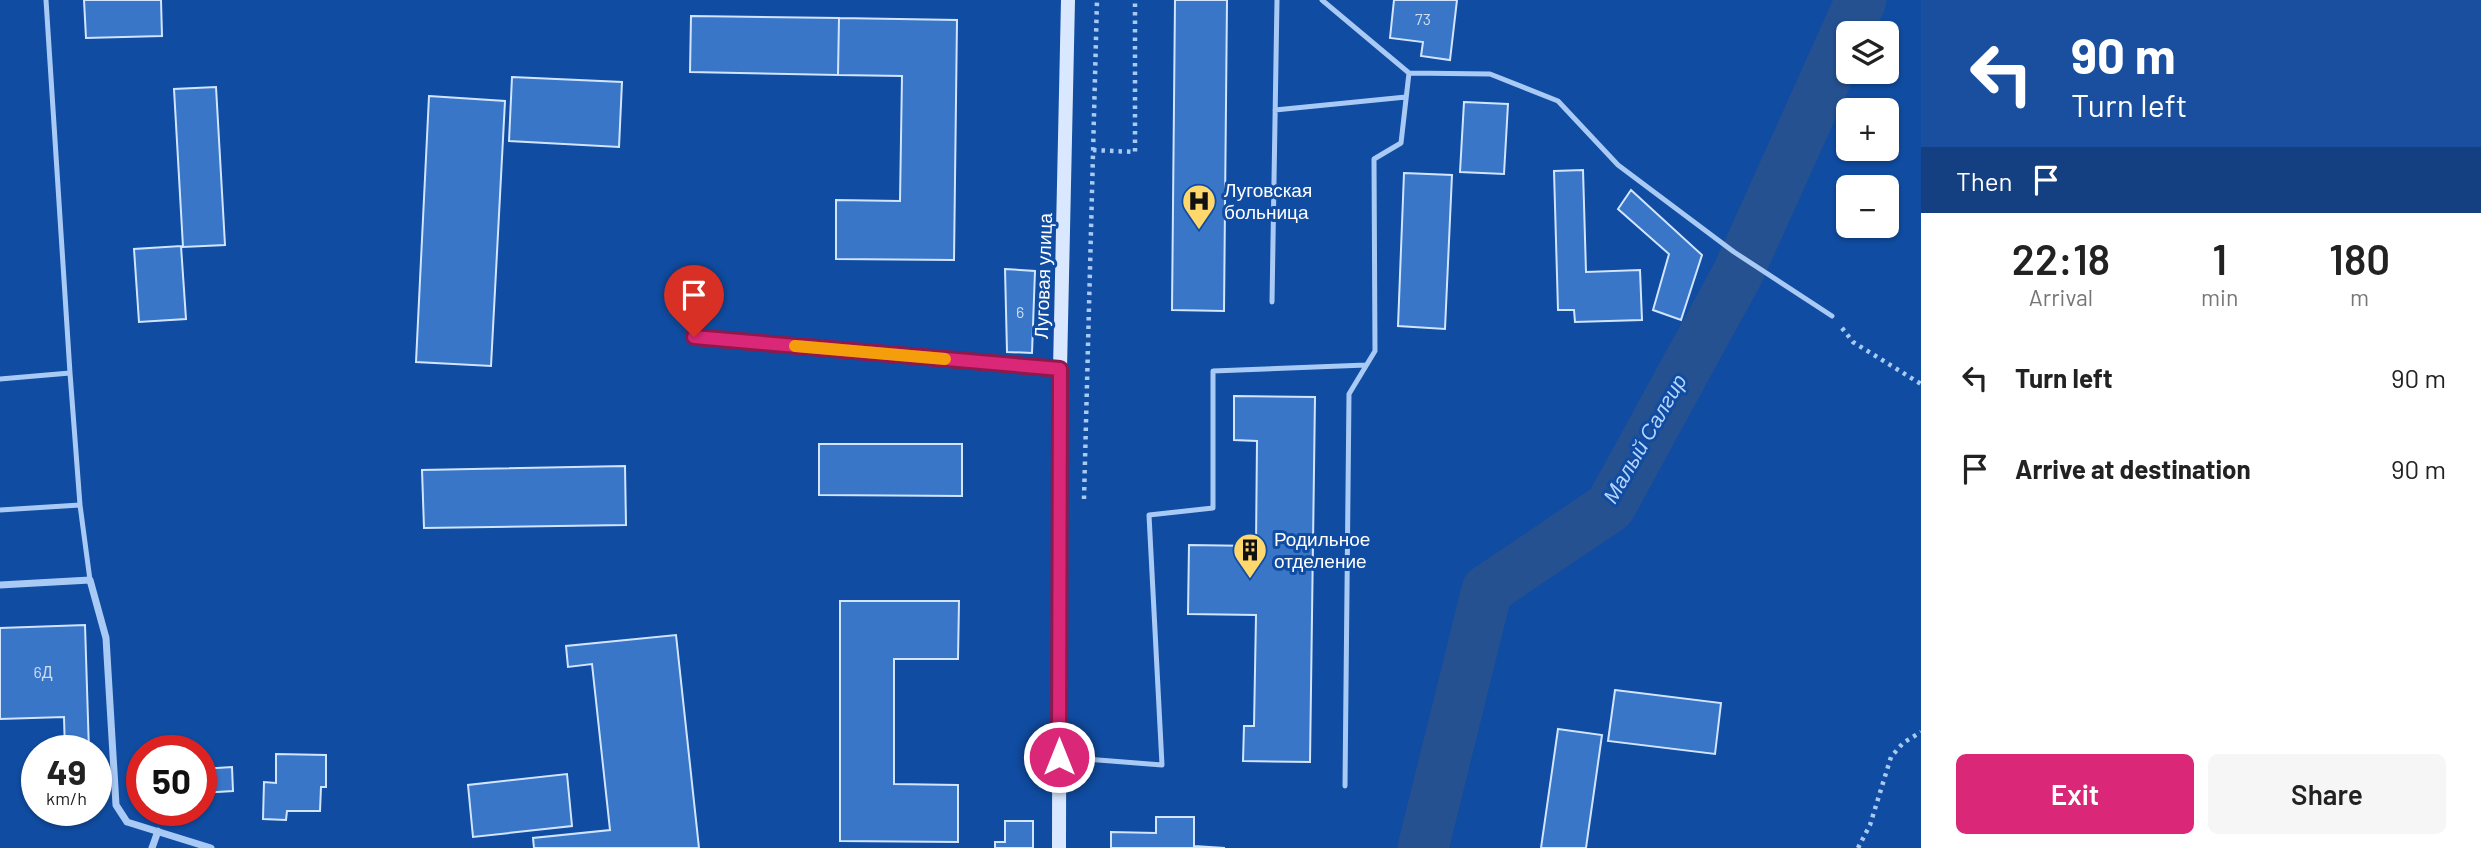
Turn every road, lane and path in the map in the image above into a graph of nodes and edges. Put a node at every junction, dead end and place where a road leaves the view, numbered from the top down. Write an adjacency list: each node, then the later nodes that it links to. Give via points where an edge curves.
1 (46, 0): 16 (lane)
2 (1068, 0): 15 (main road, Луговая улица)
3 (1097, 0): 10 (path)
4 (1135, 0): 10 (path, via 1135,152)
5 (1277, 0): 9 (lane)
6 (1322, 0): 7 (lane)
7 (1409, 74): 8 (lane); 13 (lane, via 1490,74 1558,101 1618,165 1734,252)
8 (1406, 96): 9 (lane); 14 (lane, via 1401,143 1374,159 1375,351)
9 (1275, 110): 12 (lane)
10 (1093, 150): 21 (path)
11 (686, 291): 15 (lane, via 694,337)
12 (1272, 302)
13 (1832, 316): 18 (path, via 1853,342)
14 (1366, 365): 25 (lane, via 1213,371 1213,508 1149,516 1162,765); 26 (lane, via 1349,394)
15 (1060, 369): 25 (main road, Луговая улица)
16 (70, 373): 17 (lane); 19 (lane)
17 (0, 379)
18 (1921, 384)
19 (80, 505): 20 (lane); 22 (lane)
20 (0, 510)
21 (1083, 510)
22 (90, 580): 23 (street); 27 (street, via 106,638 116,805 127,822)
23 (0, 585)
24 (1921, 733): 31 (path, via 1891,757)
25 (1059, 757): 30 (main road, Луговая улица)
26 (1345, 786)
27 (158, 831): 28 (street); 29 (street)
28 (152, 848)
29 (211, 848)
30 (1059, 848)
31 (1858, 848)

